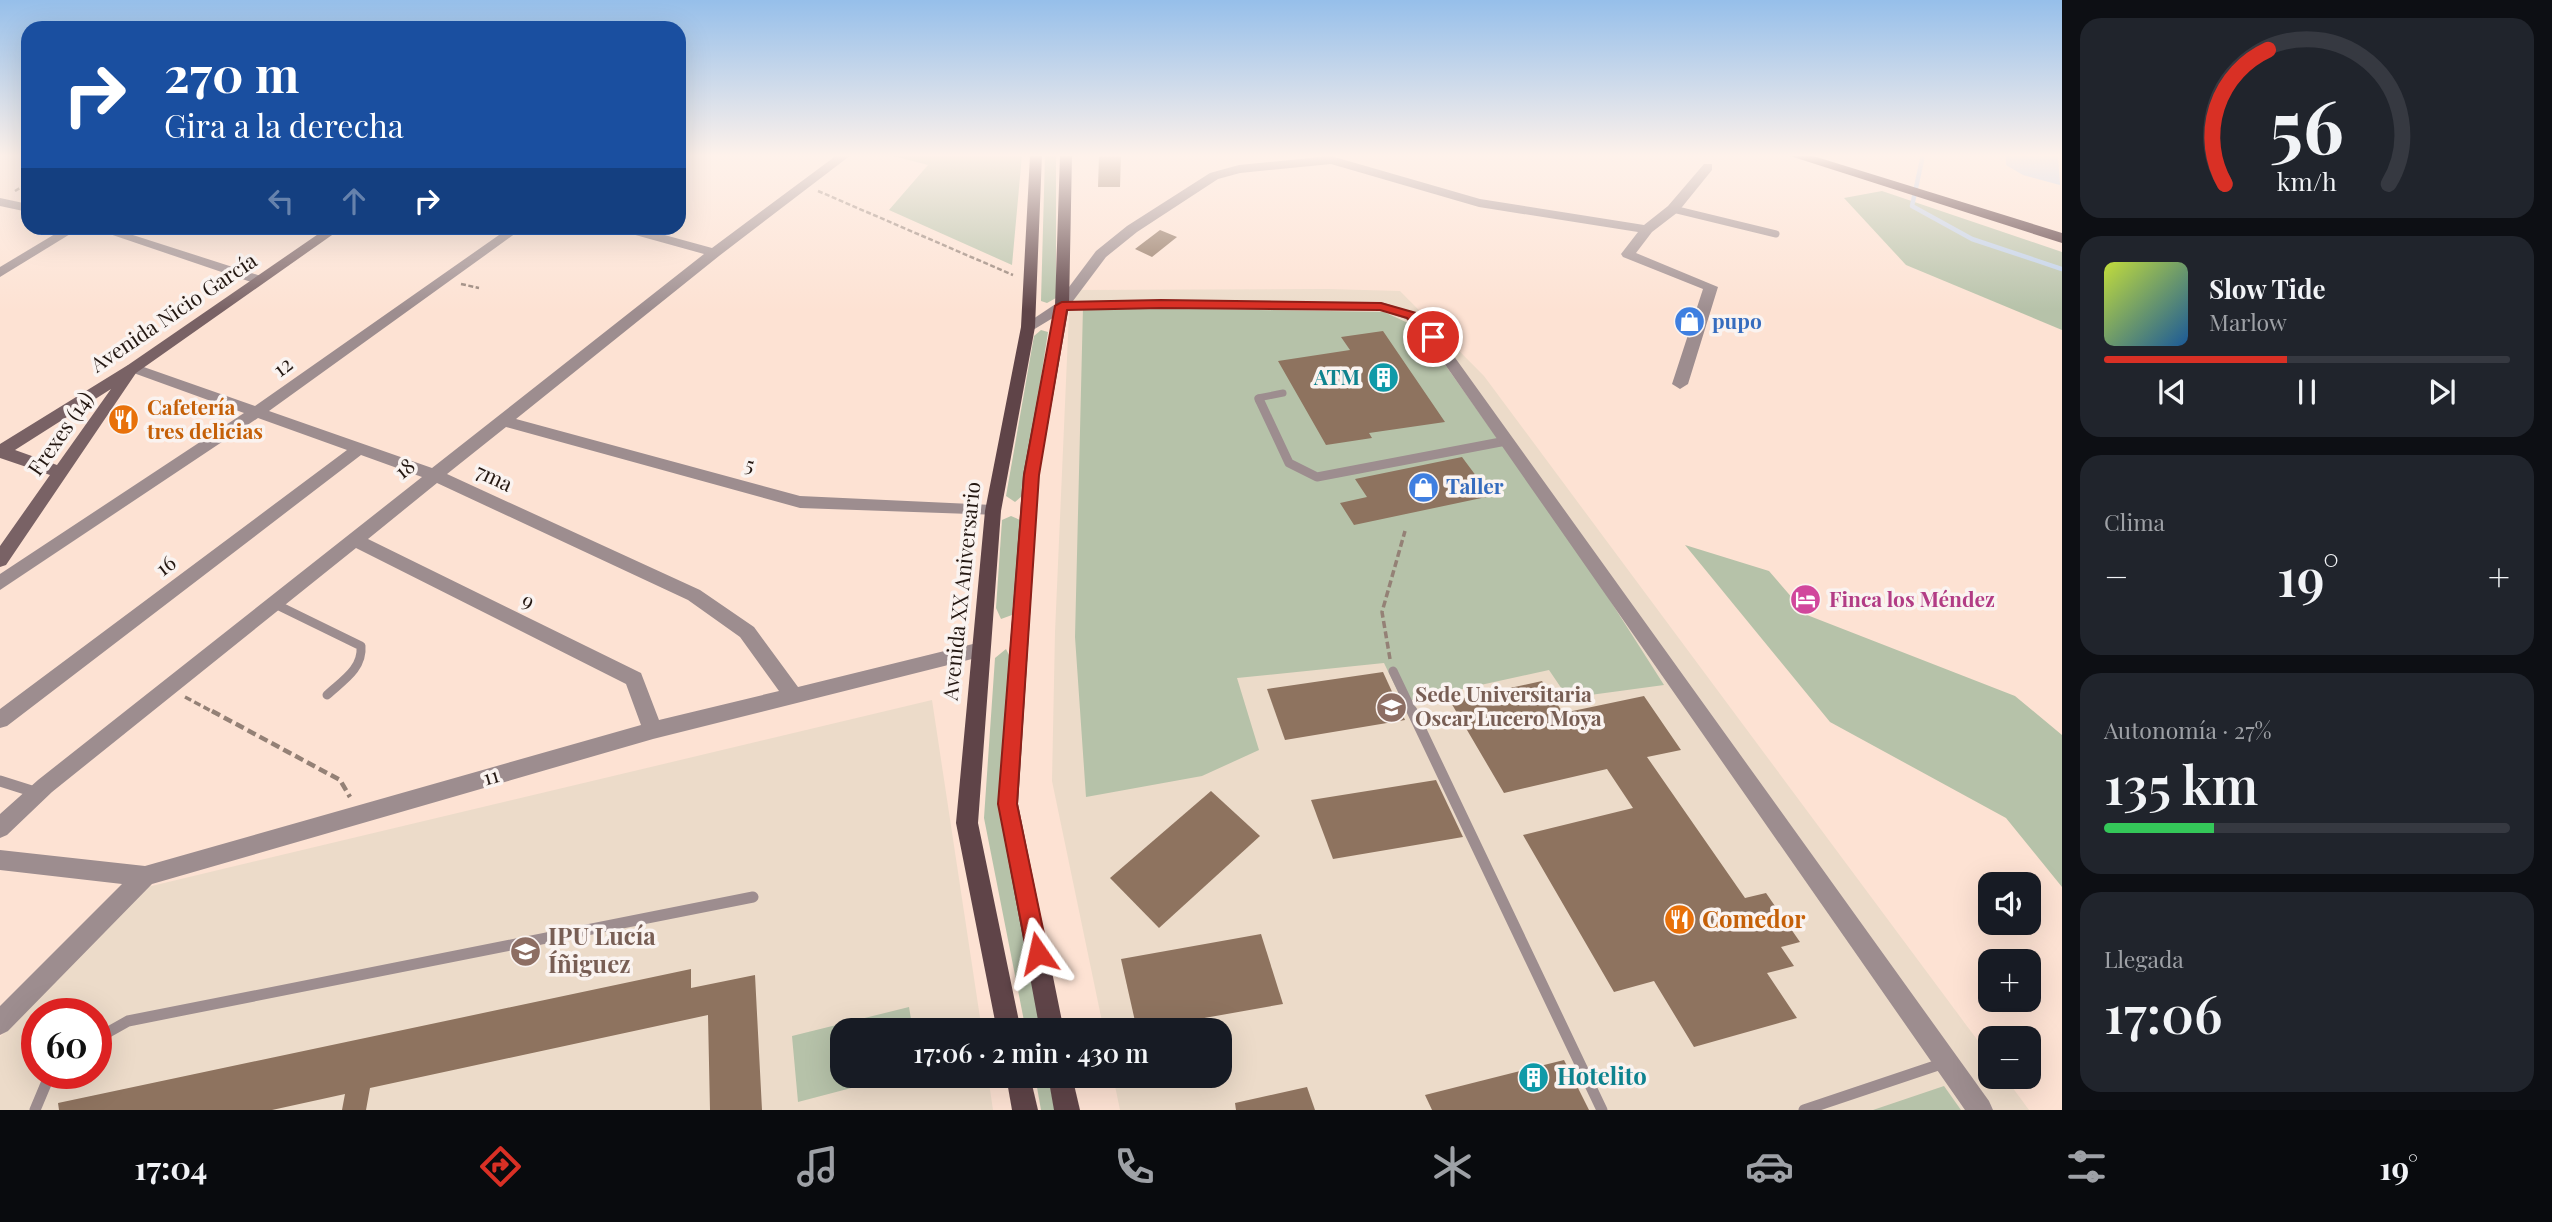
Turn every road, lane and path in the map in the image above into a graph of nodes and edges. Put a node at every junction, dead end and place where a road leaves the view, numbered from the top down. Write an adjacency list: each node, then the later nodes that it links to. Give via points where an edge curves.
1 (777, 207): 19 (street, 18)
2 (855, 207): 22 (path)
3 (1034, 207): 22 (main road, Avenida XX Aniversario)
4 (1065, 207): 23 (main road)
5 (1164, 207): 23 (street, via 1101,254)
6 (1504, 207): 11 (street)
7 (1959, 207): 18 (highway)
8 (2005, 207): 10 (highway)
9 (1672, 209): 11 (street); 12 (lane)
10 (2062, 224)
11 (1647, 229): 26 (street, via 1630,256 1711,287)
12 (1776, 234)
13 (62, 235): 20 (street)
14 (121, 235): 21 (street)
15 (325, 235): 21 (main road, Avenida Nicio García)
16 (507, 235): 28 (street, 12)
17 (651, 235): 19 (street)
18 (2062, 238)
19 (714, 253): 29 (street, 18)
20 (0, 273)
21 (259, 280): 25 (main road, Avenida Nicio García)
22 (1032, 282): 24 (main road, Avenida XX Aniversario)
23 (1062, 306): 24 (street); 30 (street, via 1381,306 1411,316 1433,337); 56 (main road, via 1031,475 1008,804)
24 (1028, 327): 35 (main road, Avenida XX Aniversario)
25 (132, 368): 28 (street, 7ma); 32 (main road, Avenida Nicio García); 33 (main road, Frexes (14))
26 (1680, 384)
27 (1283, 393): 30 (lane, via 1258,398 1289,463 1317,477)
28 (258, 411): 31 (street, 7ma); 39 (street, 12)
29 (502, 421): 34 (street, 18); 35 (street, 5, via 800,502)
30 (1506, 441): 59 (street)
31 (360, 447): 34 (street, 7ma); 46 (street, 16)
32 (1, 451): 33 (main road)
33 (61, 472): 38 (main road, Frexes (14))
34 (434, 475): 37 (street, 18); 45 (street, 7ma, via 694,595 747,632)
35 (993, 511): 41 (main road, Avenida XX Aniversario)
36 (1405, 531): 42 (path, via 1382,612)
37 (353, 539): 40 (street, 18); 47 (street, 9, via 634,679)
38 (0, 560)
39 (0, 583)
40 (275, 604): 43 (street, 18); 44 (lane, via 361,646 360,663)
41 (981, 650): 45 (street, 11); 55 (main road, Avenida XX Aniversario, via 967,823)
42 (1393, 671): 66 (lane)
43 (167, 688): 49 (street, 18); 50 (path, via 340,780)
44 (327, 695)
45 (794, 696): 47 (street, 11)
46 (0, 720)
47 (653, 730): 50 (street, 11)
48 (0, 781): 49 (lane)
49 (38, 793): 51 (street, 18)
50 (361, 814): 53 (street, 11)
51 (0, 828)
52 (0, 860): 53 (street, 11)
53 (145, 876): 57 (street)
54 (753, 897): 58 (lane, via 128,1021)
55 (1006, 1018)
56 (1049, 1018)
57 (0, 1023)
58 (112, 1030)
59 (1946, 1063): 67 (lane); 68 (street)
60 (1020, 1088): 64 (main road)
61 (1062, 1088): 65 (main road)
62 (44, 1089): 63 (lane)
63 (35, 1110)
64 (1025, 1110)
65 (1066, 1110)
66 (1602, 1110)
67 (1804, 1110)
68 (1980, 1110)

